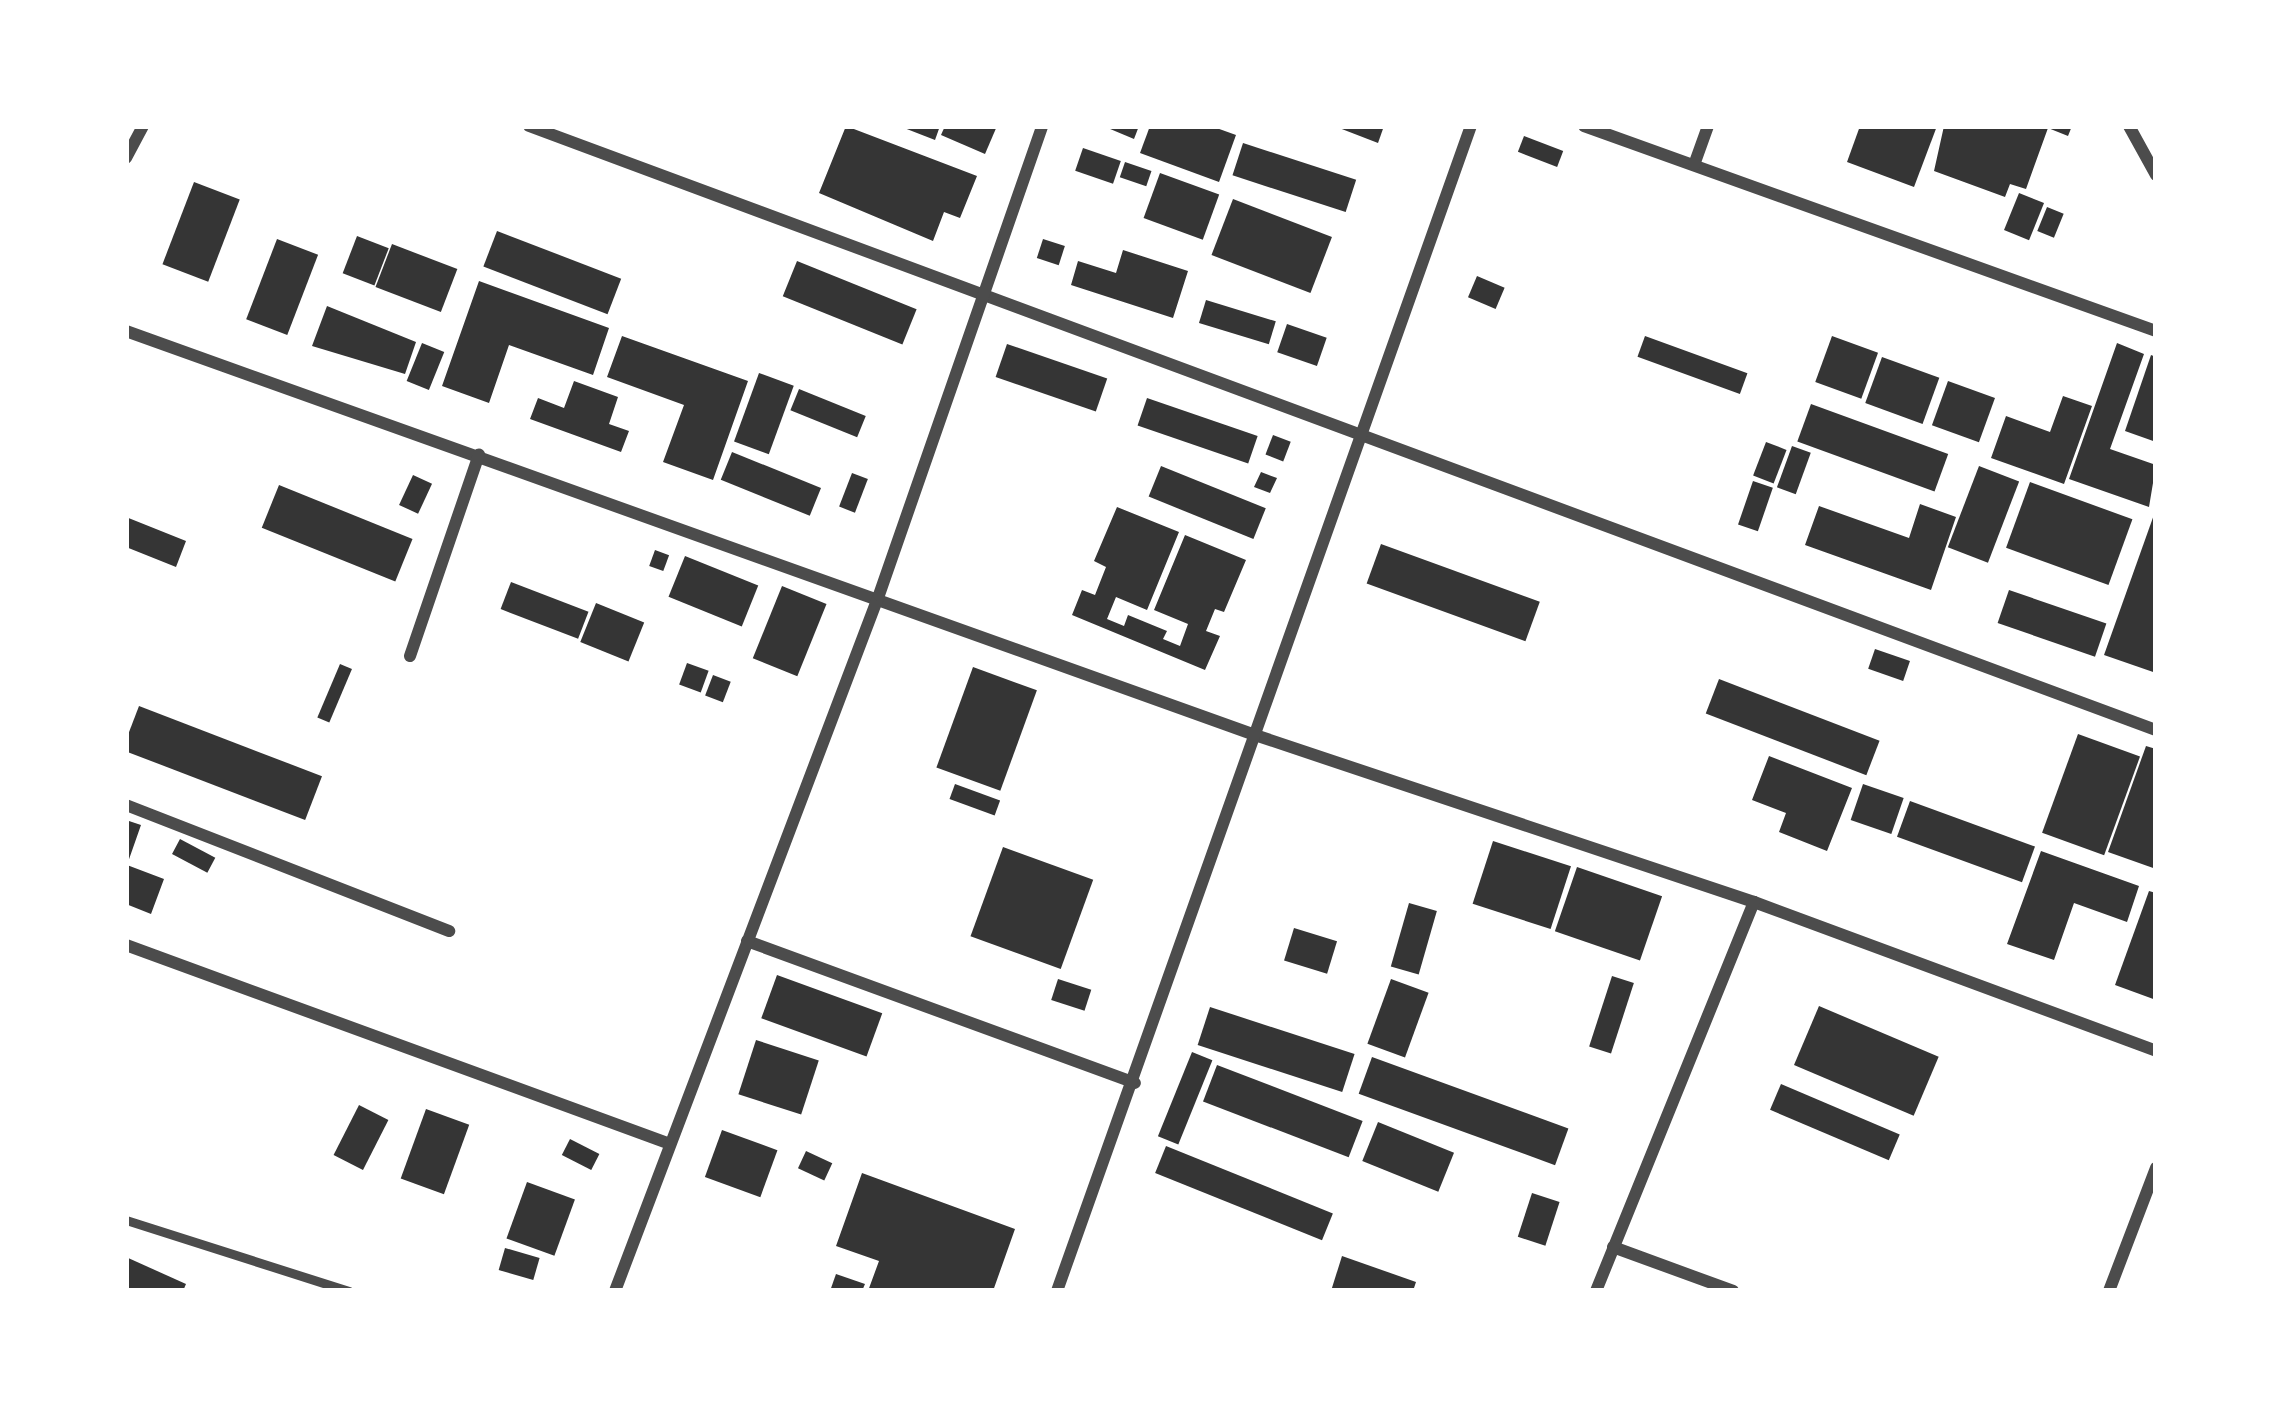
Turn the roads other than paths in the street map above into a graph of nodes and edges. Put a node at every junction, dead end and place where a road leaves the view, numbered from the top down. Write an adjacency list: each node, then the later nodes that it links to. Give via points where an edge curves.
1 (143, 126): 8 (street)
2 (529, 126): 11 (street)
3 (1042, 126): 11 (street)
4 (1472, 126): 14 (street)
5 (1584, 126): 9 (street)
6 (1708, 126): 9 (street)
7 (2129, 126): 10 (street)
8 (126, 158)
9 (1694, 165): 13 (street)
10 (2156, 175)
11 (983, 298): 14 (street); 16 (street)
12 (126, 331): 15 (street)
13 (2156, 331)
14 (1365, 436): 18 (street); 19 (street)
15 (479, 455): 16 (street); 17 (street)
16 (879, 596): 19 (street); 23 (street)
17 (410, 656)
18 (2156, 730)
19 (1258, 736): 21 (street); 26 (street)
20 (126, 806): 22 (street)
21 (1754, 902): 25 (street); 30 (street)
22 (449, 931)
23 (747, 940): 26 (street); 27 (street)
24 (126, 944): 27 (street)
25 (2156, 1052)
26 (1135, 1083): 33 (street)
27 (670, 1144): 32 (street)
28 (2156, 1168): 36 (street)
29 (126, 1220): 31 (lane)
30 (1613, 1246): 34 (street); 35 (street)
31 (349, 1291)
32 (616, 1291)
33 (1057, 1291)
34 (1596, 1291)
35 (1732, 1291)
36 (2109, 1291)

